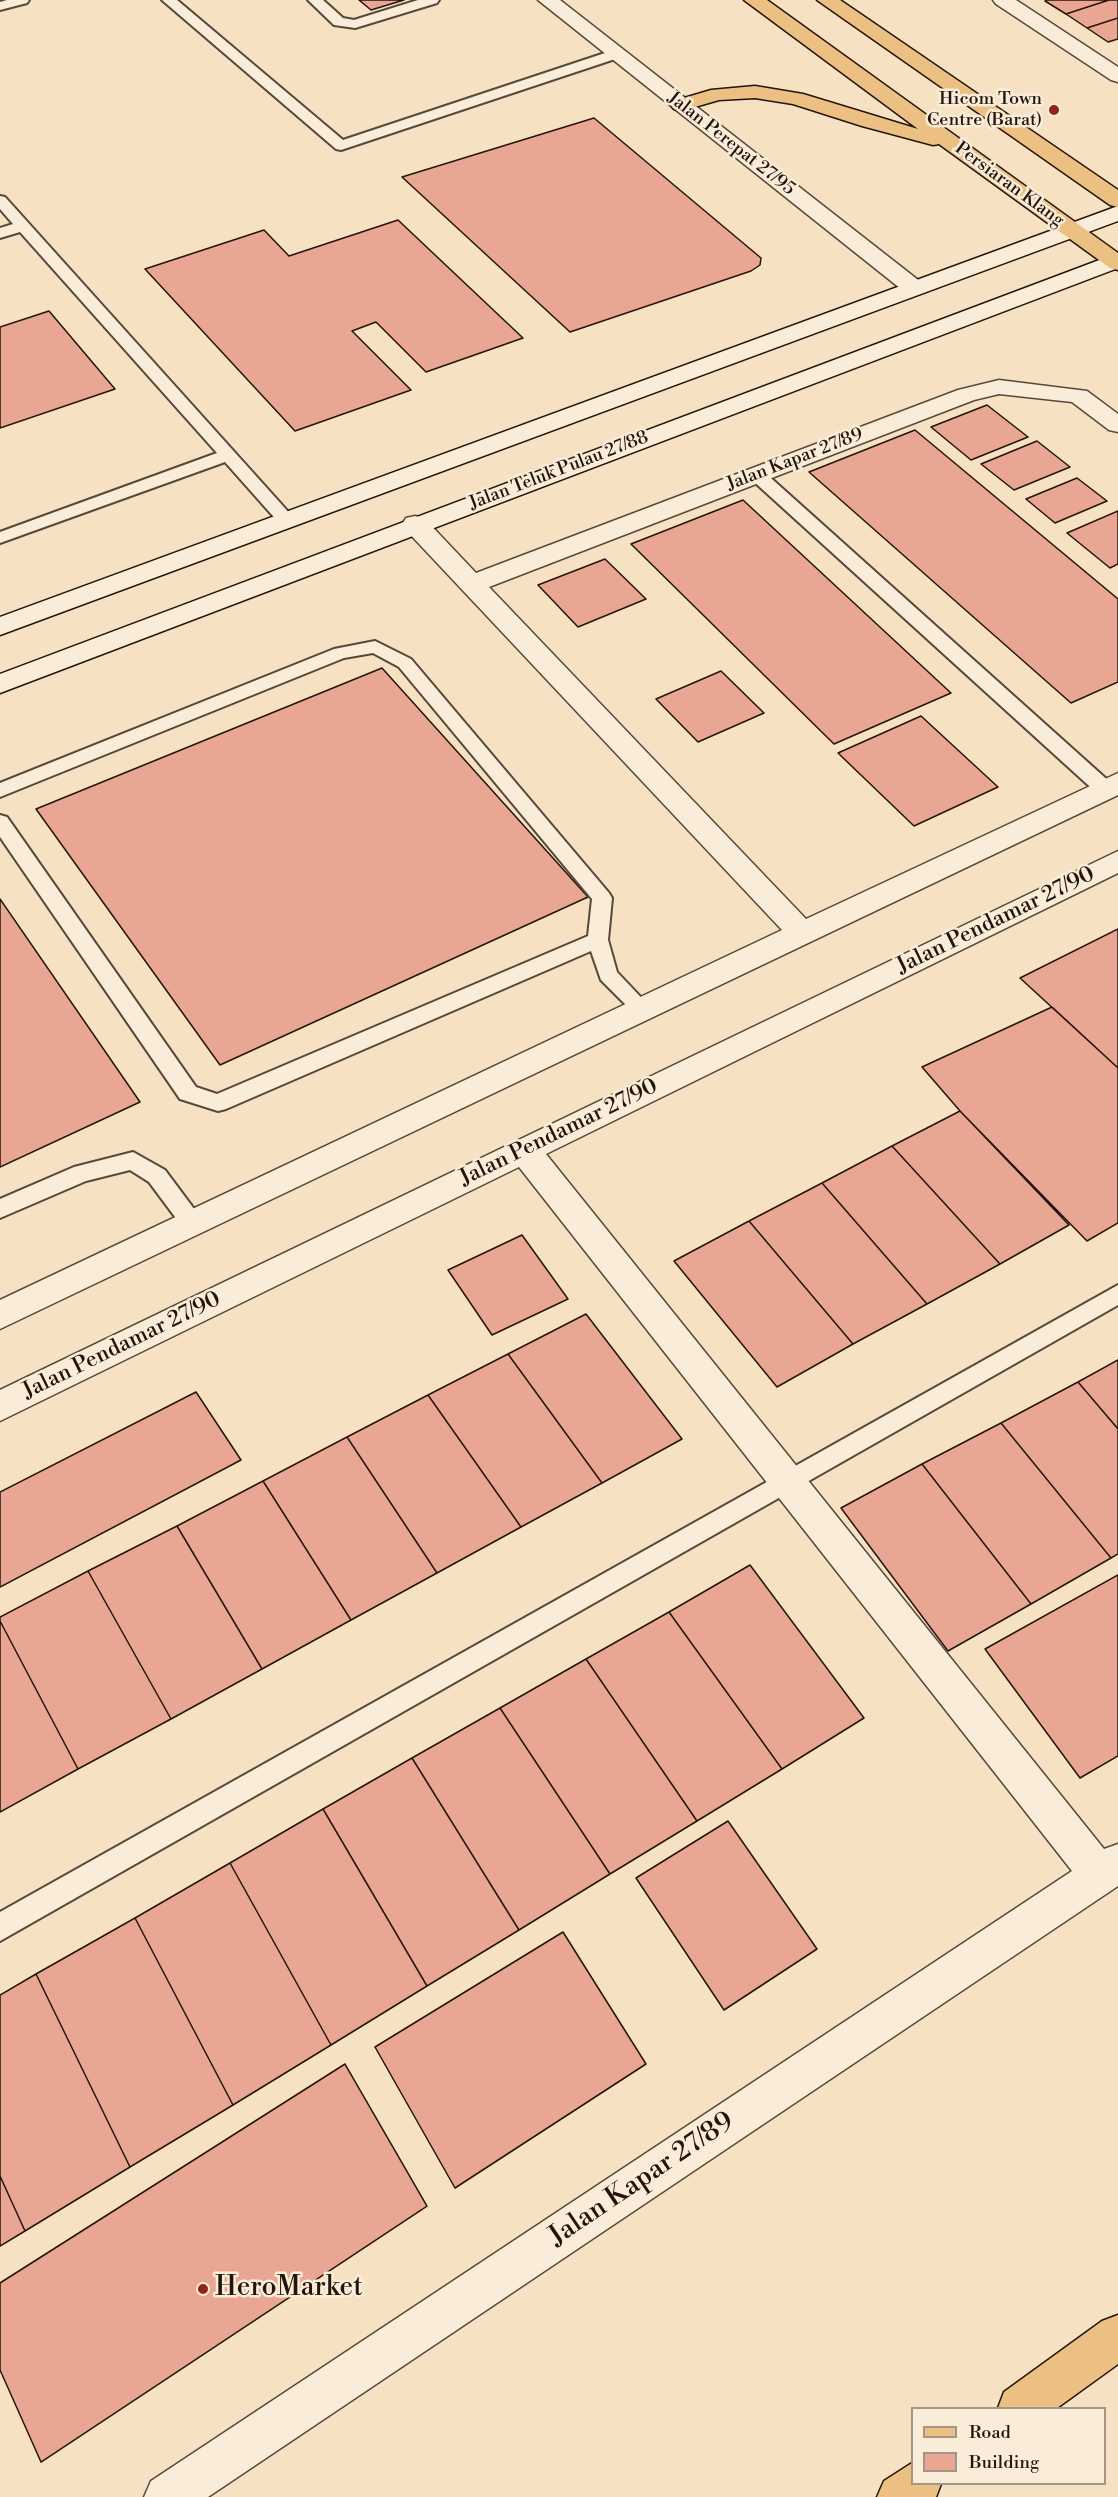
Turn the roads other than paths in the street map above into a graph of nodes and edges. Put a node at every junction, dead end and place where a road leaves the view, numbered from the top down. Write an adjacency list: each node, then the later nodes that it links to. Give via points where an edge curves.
1 (22, 0): 9 (lane)
2 (169, 0): 10 (lane, via 340,146)
3 (315, 0): 4 (lane, via 339,22 356,24)
4 (432, 0)
5 (548, 0): 10 (street, Jalan Perepat 27/95)
6 (754, 0): 13 (main road, Persiaran Klang)
7 (827, 0): 15 (main road)
8 (1003, 0): 11 (street)
9 (0, 6)
10 (616, 54): 12 (street, Jalan Perepat 27/95)
11 (1118, 75)
12 (681, 105): 13 (main road, via 718,94 765,93 796,98); 21 (street, Jalan Perepat 27/95)
13 (952, 144): 18 (main road, Persiaran Klang)
14 (0, 200): 17 (lane)
15 (1118, 200)
16 (1118, 213): 18 (street)
17 (22, 226): 19 (lane); 23 (lane)
18 (1072, 230): 20 (main road, Persiaran Klang); 21 (street)
19 (0, 234)
20 (1117, 262): 26 (street, Jalan Teluk Pulau 27/88)
21 (914, 288): 25 (street)
22 (1118, 425): 24 (street, Jalan Kapar 27/89, via 1079,396 999,387 966,395)
23 (228, 455): 25 (lane); 27 (lane)
24 (757, 475): 28 (street, Jalan Kapar 27/89); 31 (lane)
25 (286, 520): 29 (street)
26 (415, 525): 28 (street); 30 (street, Jalan Teluk Pulau 27/88)
27 (0, 538)
28 (472, 584): 35 (street)
29 (0, 626)
30 (0, 684)
31 (1112, 786): 35 (street)
32 (0, 790): 36 (lane, via 340,653 375,647 405,663 602,898)
33 (0, 822): 36 (lane, via 189,1093 218,1103)
34 (1118, 861): 38 (street, Jalan Pendamar 27/90)
35 (802, 933): 37 (street)
36 (598, 940): 37 (lane, via 608,975)
37 (642, 1009): 40 (street)
38 (524, 1150): 43 (street, Jalan Pendamar 27/90); 44 (street)
39 (0, 1209): 40 (lane, via 82,1173 133,1161 157,1176)
40 (192, 1223): 42 (street)
41 (1118, 1294): 44 (lane)
42 (0, 1315)
43 (0, 1406)
44 (787, 1481): 45 (street); 46 (lane)
45 (1109, 1869): 50 (street, Jalan Kapar 27/89)
46 (0, 1927)
47 (1118, 2337): 48 (main road)
48 (1023, 2407)
49 (917, 2485): 51 (main road)
50 (166, 2497)
51 (900, 2497)

